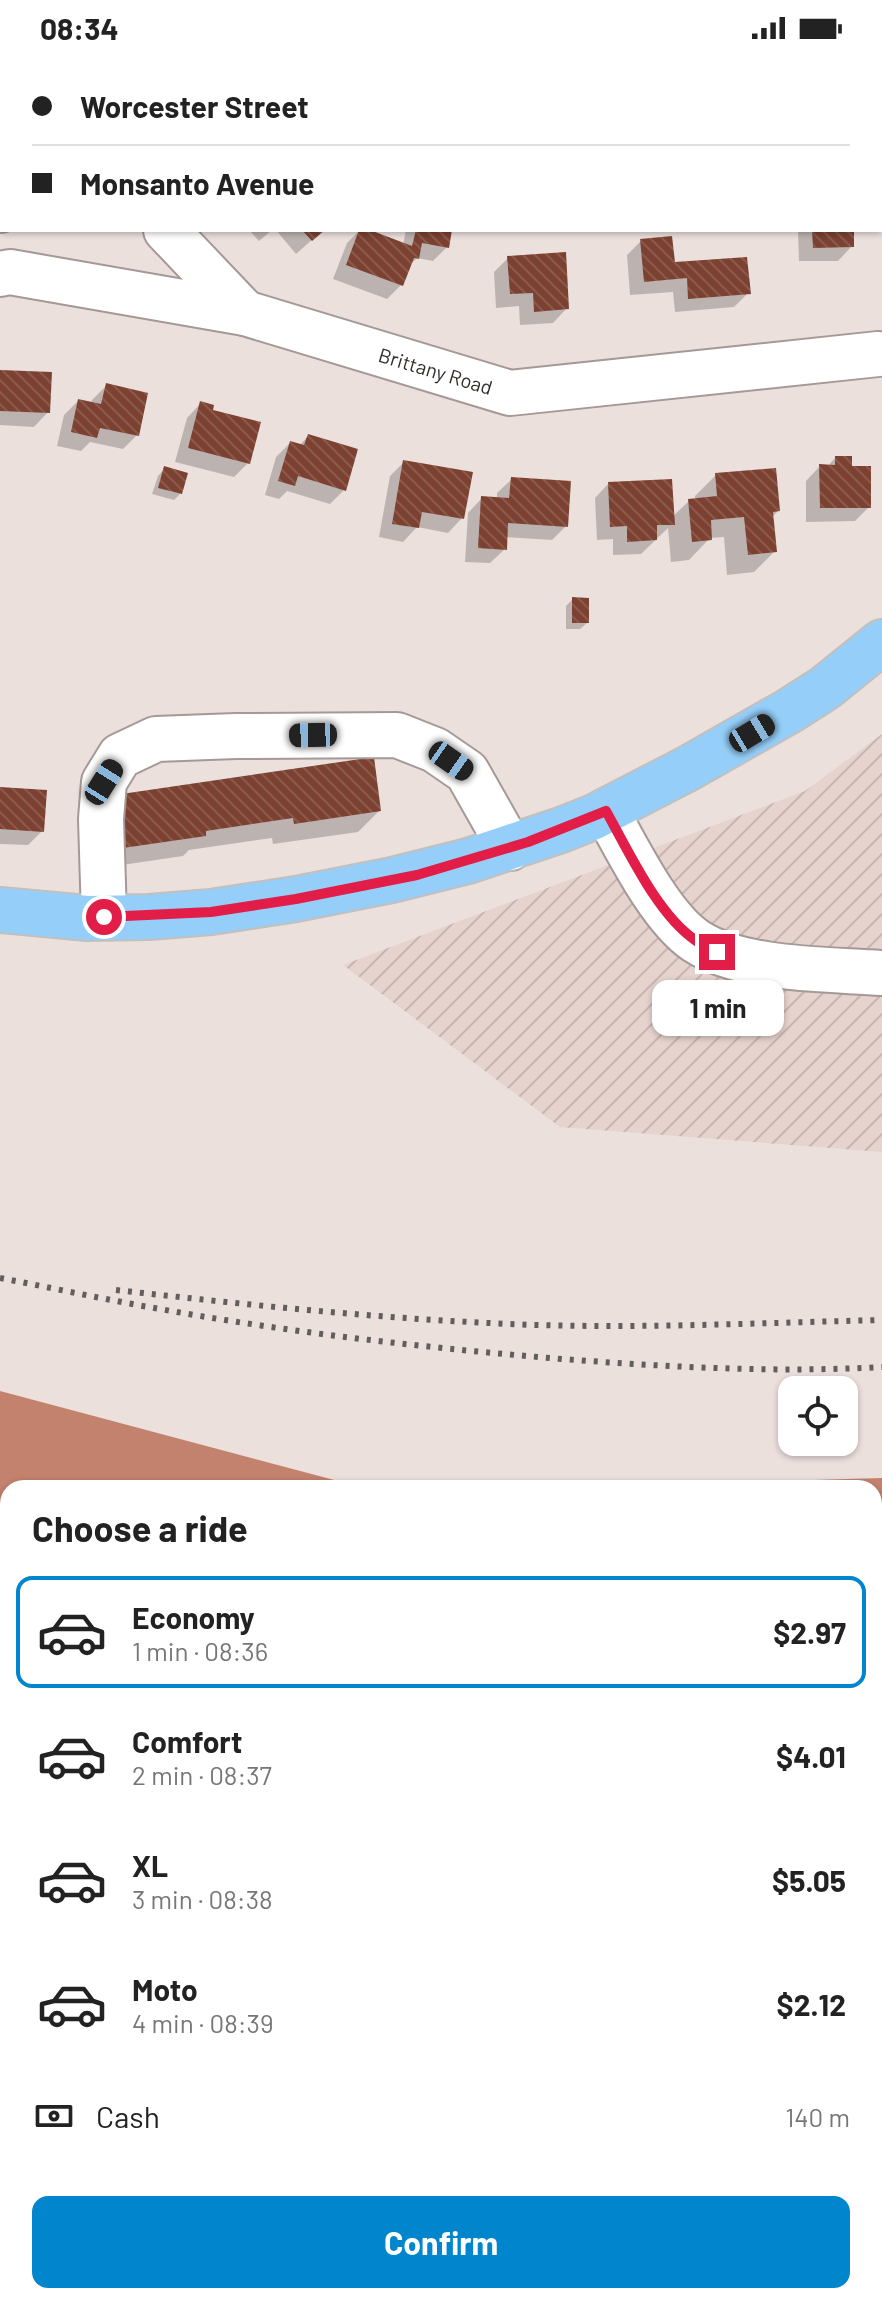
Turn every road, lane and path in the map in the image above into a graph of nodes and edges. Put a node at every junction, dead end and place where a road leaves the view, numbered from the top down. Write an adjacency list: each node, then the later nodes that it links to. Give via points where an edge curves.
1 (168, 232): 3 (street)
2 (0, 274): 3 (street, Brittany Road)
3 (245, 313): 4 (street, Brittany Road, via 510,393)
4 (878, 354)
5 (882, 642): 6 (main road, via 789,711)
6 (606, 811): 7 (main road); 10 (street, via 638,870 696,941 767,964)
7 (510, 848): 9 (main road, via 417,875 296,899 211,912); 9 (street, via 467,772 435,750 397,735 156,739 120,756 104,782)
8 (0, 910): 9 (main road)
9 (104, 917)
10 (882, 973)

